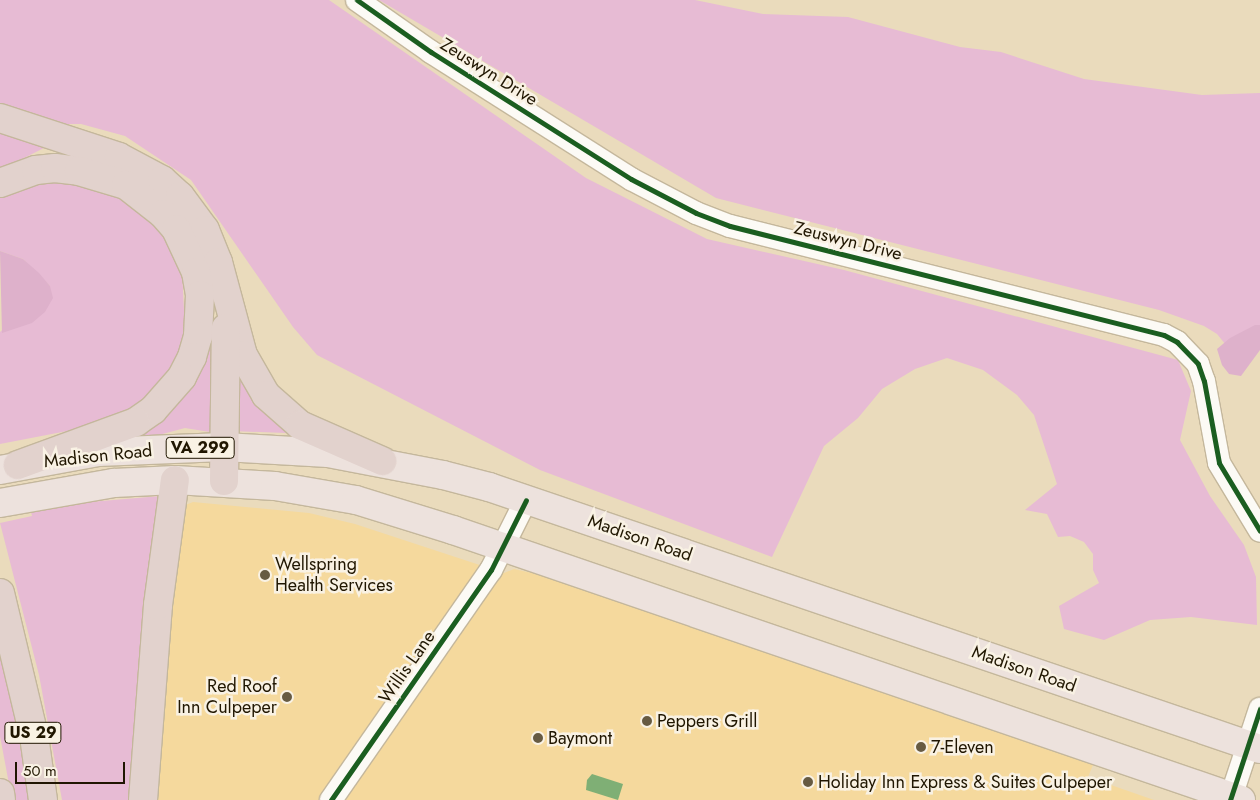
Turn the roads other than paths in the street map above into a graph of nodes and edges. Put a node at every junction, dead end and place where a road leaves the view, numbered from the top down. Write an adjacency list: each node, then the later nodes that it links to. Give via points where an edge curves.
1 (357, 0): 12 (street, Zeuswyn Drive, via 387,23 631,179 696,213 730,226 1154,333 1177,342 1198,364 1219,463)
2 (0, 118): 4 (highway, via 119,157 162,180 180,196 205,230)
3 (0, 183): 7 (highway, via 36,170 55,168 79,171 126,185 163,214 176,229 196,272 200,295 198,336 192,357 178,382 153,410 136,422)
4 (225, 289): 5 (highway); 6 (highway, via 243,355 266,395 300,425)
5 (224, 447): 6 (main road, Madison Road / VA 299, via 275,448); 7 (main road, Madison Road / VA 299, via 98,452); 9 (highway)
6 (382, 462): 10 (main road, Madison Road, via 443,474)
7 (9, 467)
8 (176, 480): 9 (main road, Madison Road); 11 (main road, Madison Road, via 114,483); 21 (highway, via 158,605)
9 (224, 481): 13 (main road, Madison Road, via 292,488 356,500)
10 (526, 500): 13 (street, Willis Lane); 16 (main road, Madison Road)
11 (0, 503)
12 (1260, 531)
13 (503, 549): 18 (main road, Madison Road); 22 (street, Willis Lane, via 481,586)
14 (0, 593): 20 (highway, US 29, via 34,736)
15 (1260, 709): 16 (street)
16 (1254, 747): 18 (street)
17 (0, 793): 19 (highway)
18 (1234, 799)
19 (1, 800)
20 (44, 800)
21 (143, 800)
22 (331, 800)

